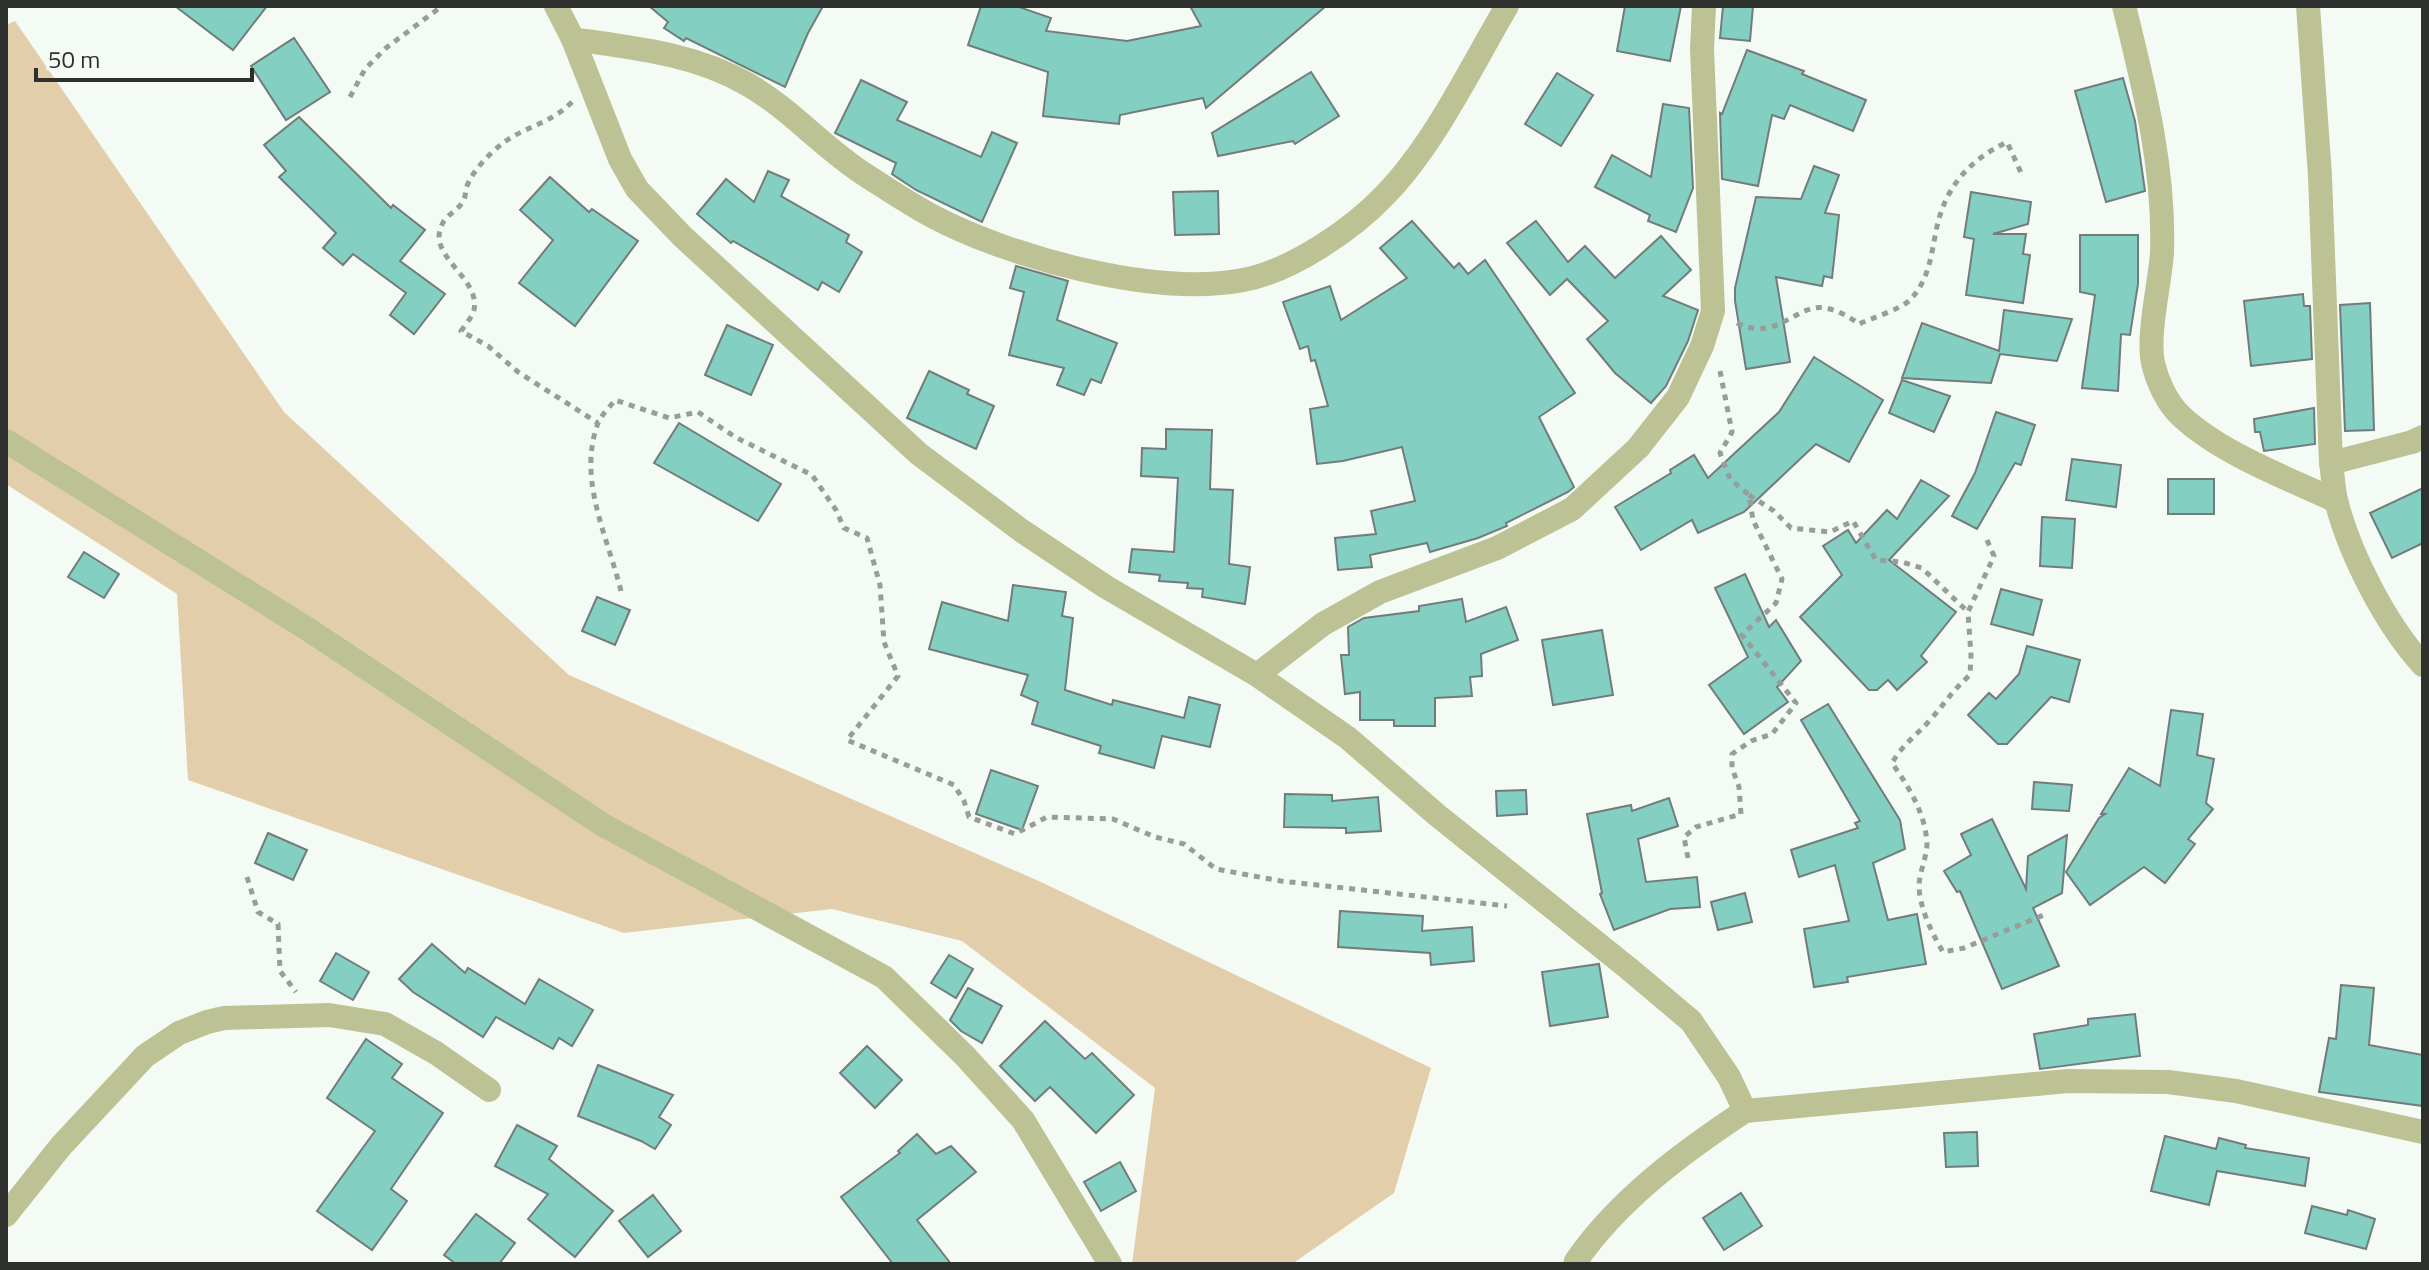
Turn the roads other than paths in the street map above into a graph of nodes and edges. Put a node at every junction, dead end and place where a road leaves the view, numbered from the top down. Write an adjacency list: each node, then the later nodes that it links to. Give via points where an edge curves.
1 (556, 6): 6 (street)
2 (1507, 6): 6 (street, via 1419,154 1351,227 1296,261 1245,280 1176,285 1099,273 991,242 934,217 864,174 747,84 694,60)
3 (1704, 6): 12 (street, via 1713,311 1678,397 1638,448 1572,509 1497,548 1380,592 1323,624)
4 (2124, 6): 10 (street, via 2157,164 2162,253 2152,359 2160,385 2180,415 2235,454)
5 (2308, 6): 9 (street)
6 (573, 39): 12 (street, via 620,159 637,189 682,236 919,454 1106,587)
7 (2423, 437): 9 (street)
8 (6, 441): 18 (street, via 306,628 603,825 884,977 1023,1120)
9 (2331, 463): 10 (street)
10 (2336, 501): 11 (street, via 2364,576)
11 (2423, 665)
12 (1257, 675): 14 (street, via 1348,738 1691,1021)
13 (489, 1090): 16 (street, via 385,1024 329,1015 224,1018 179,1033 145,1056 61,1146)
14 (1745, 1111): 15 (street, via 2068,1081 2168,1082 2236,1091); 17 (street, via 1660,1173 1590,1240)
15 (2423, 1132)
16 (6, 1215)
17 (1575, 1263)
18 (1110, 1264)

